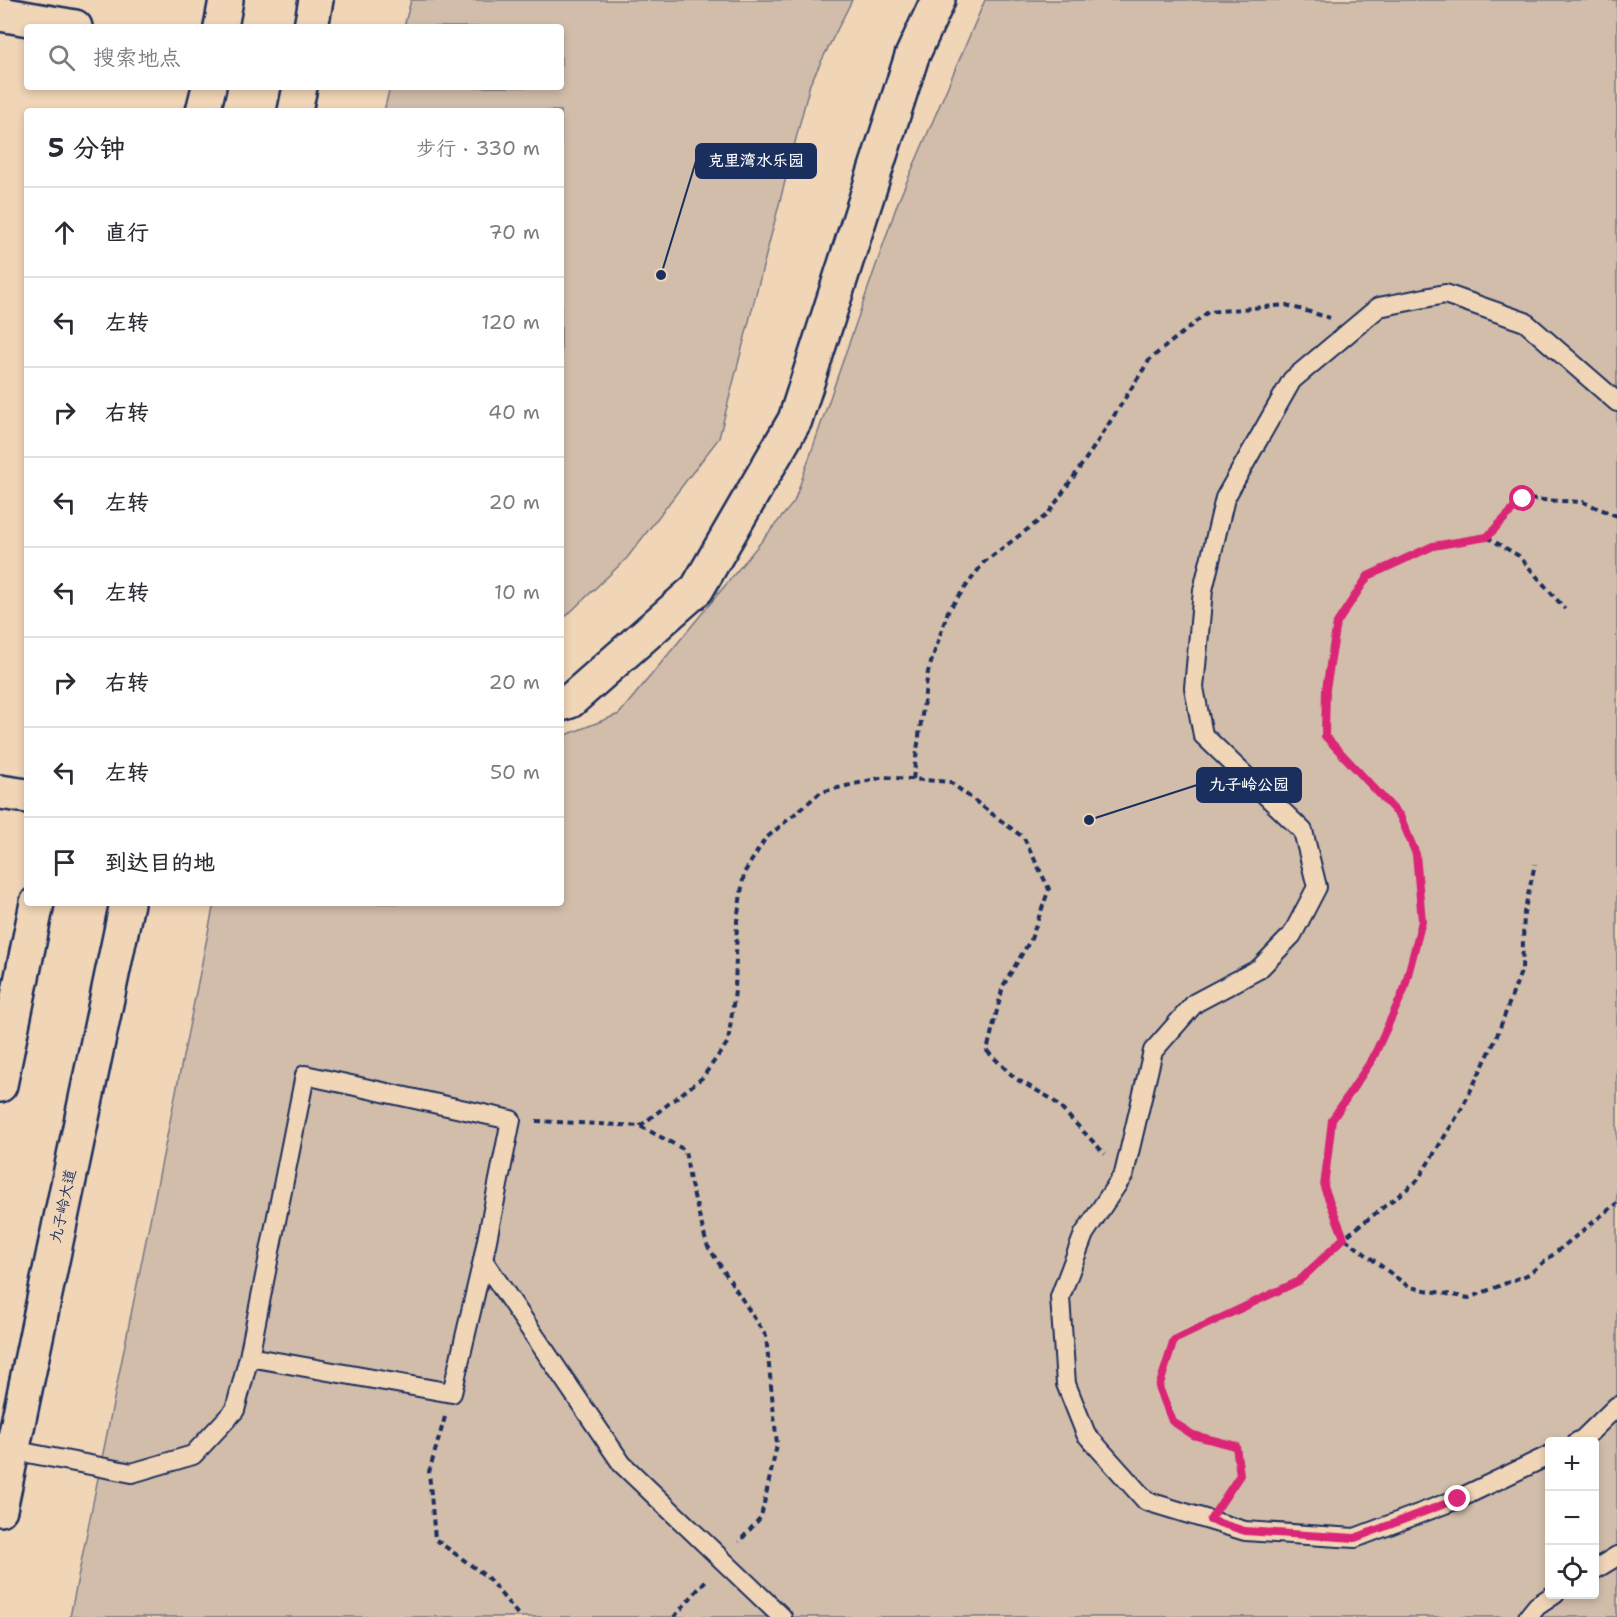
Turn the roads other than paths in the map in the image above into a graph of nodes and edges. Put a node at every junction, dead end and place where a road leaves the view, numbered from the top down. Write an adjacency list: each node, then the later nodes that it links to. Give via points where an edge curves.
1 (226, 0): 6 (main road)
2 (316, 0): 7 (main road)
3 (938, 0): 13 (main road, via 912,56 795,420 697,590)
4 (0, 14): 5 (main road)
5 (58, 24)
6 (222, 24)
7 (312, 24)
8 (207, 90): 10 (main road)
9 (299, 90): 11 (main road)
10 (204, 108)
11 (295, 108)
12 (1617, 402): 24 (lane, via 1525,322 1445,294 1378,307 1292,380 1225,498 1203,591 1194,688 1203,735 1303,831 1317,887 1292,935 1259,969 1195,1003 1153,1051 1124,1174 1084,1234 1060,1297 1066,1384 1086,1434 1146,1501 1245,1531 1355,1538 1458,1499)
13 (564, 703)
14 (0, 792): 15 (main road)
15 (24, 796)
16 (36, 906): 18 (main road)
17 (126, 906): 23 (main road, 九子岭大道)
18 (0, 1085)
19 (483, 1260): 20 (lane, via 452,1394); 20 (lane, via 511,1120 305,1075); 29 (lane, via 622,1464)
20 (249, 1357): 23 (lane, via 235,1410 193,1455 132,1473)
21 (1617, 1406): 22 (lane)
22 (1585, 1437)
23 (12, 1450): 25 (main road, 九子岭大道)
24 (1545, 1457)
25 (0, 1509)
26 (1617, 1556): 27 (lane)
27 (1599, 1567)
28 (1548, 1599): 30 (lane)
29 (782, 1617)
30 (1528, 1617)

